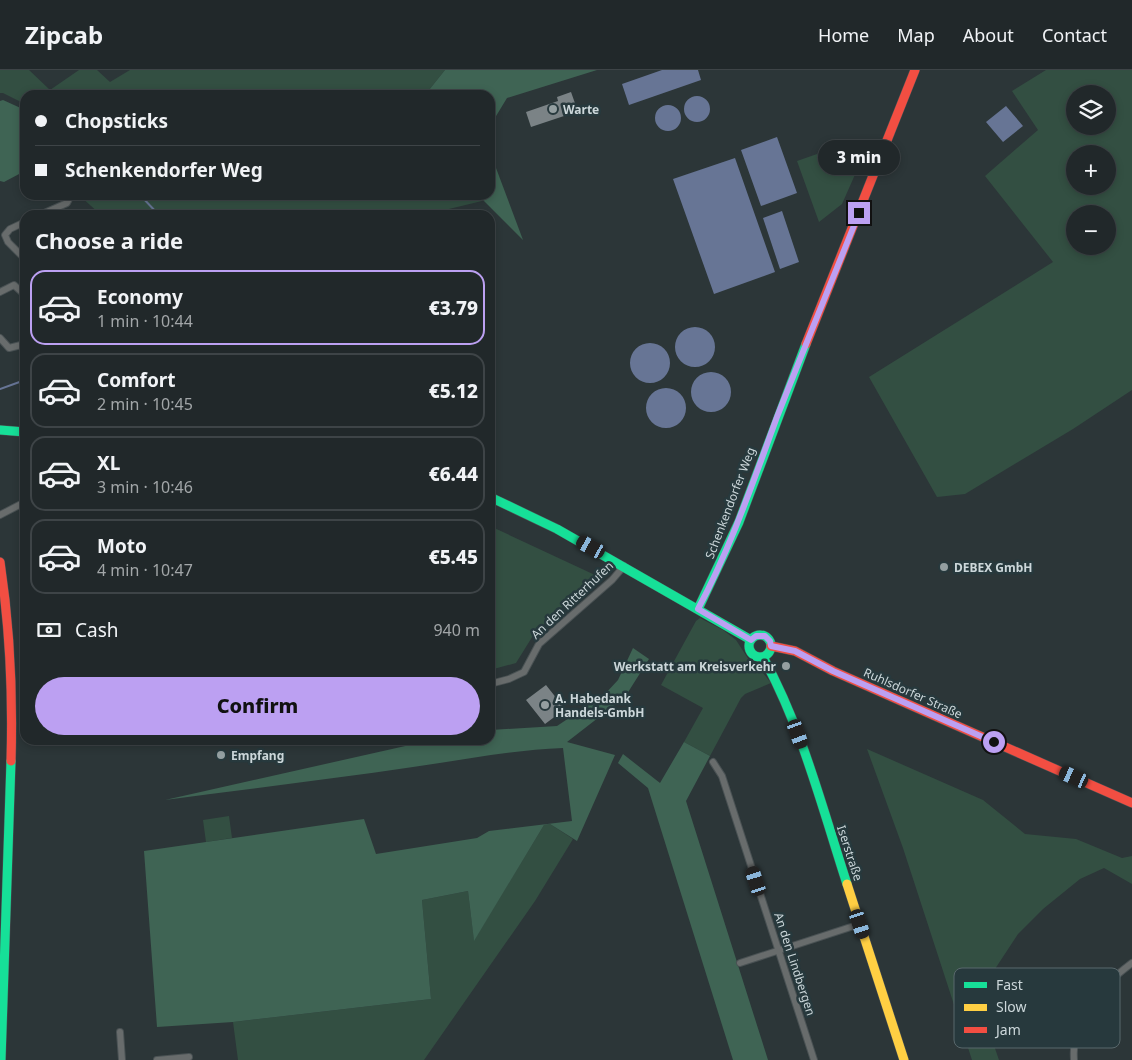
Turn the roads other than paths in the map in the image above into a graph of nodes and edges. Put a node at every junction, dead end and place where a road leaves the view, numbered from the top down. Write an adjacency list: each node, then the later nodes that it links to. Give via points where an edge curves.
1 (915, 70): 17 (street, Schenkendorfer Weg, via 802,353 743,512)
2 (68, 200): 3 (street)
3 (51, 210)
4 (20, 224): 5 (street, via 5,235)
5 (20, 254)
6 (20, 290): 7 (street, via 14,285)
7 (0, 292)
8 (0, 338): 9 (street, via 9,348)
9 (20, 345)
10 (0, 430): 11 (street)
11 (20, 432)
12 (495, 499): 16 (street, via 558,528)
13 (20, 505): 14 (street)
14 (0, 516)
15 (0, 562): 18 (street)
16 (624, 566): 17 (street); 23 (street, An den Ritterhufen, via 539,644 524,672)
17 (698, 609): 20 (street)
18 (8, 616): 19 (street); 31 (street, via 12,715)
19 (0, 622)
20 (751, 640): 21 (street, via 762,635 768,638); 22 (street, via 751,652)
21 (771, 646): 22 (street); 25 (street, Ruhlsdorfer Straße, via 795,651 822,666)
22 (763, 657): 26 (street, Iserstraße, via 779,686 805,753)
23 (495, 683)
24 (713, 762): 27 (street, An den Lindbergen, via 722,776)
25 (1132, 803)
26 (860, 924): 27 (street); 38 (street, Iserstraße)
27 (779, 950): 28 (street); 37 (street, An den Lindbergen)
28 (740, 963)
29 (1132, 963): 30 (street)
30 (1120, 972)
31 (1, 1011): 34 (street)
32 (120, 1032): 35 (street)
33 (189, 1057): 36 (street)
34 (2, 1060)
35 (122, 1060)
36 (157, 1060)
37 (814, 1060)
38 (904, 1060)

